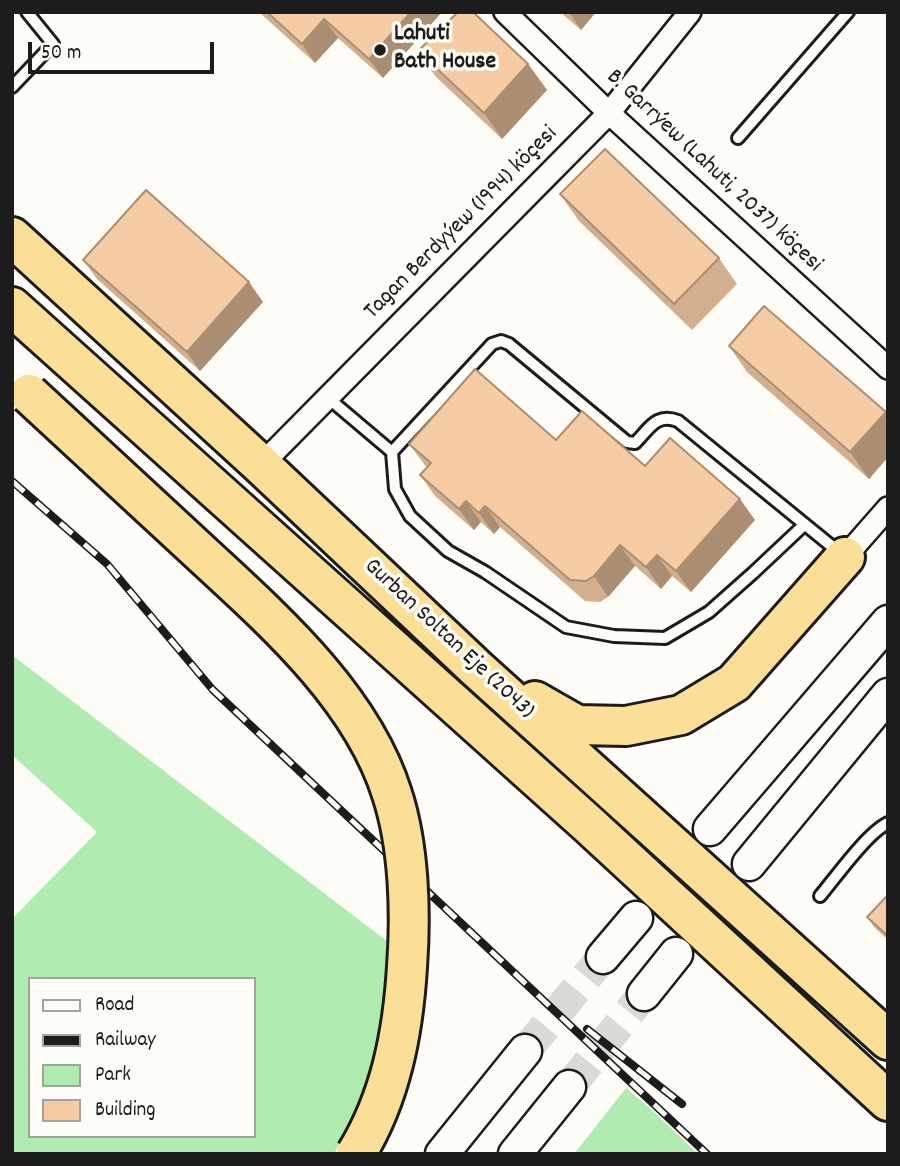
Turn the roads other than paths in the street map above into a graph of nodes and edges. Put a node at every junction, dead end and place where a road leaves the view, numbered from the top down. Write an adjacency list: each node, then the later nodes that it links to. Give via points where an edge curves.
1 (27, 12): 5 (lane, via 53,44)
2 (505, 12): 6 (street, B. Garrýew (Lahuti, 2037) köçesi)
3 (690, 12): 6 (street, Tagan Berdyýew (1994) köçesi)
4 (848, 12): 7 (lane)
5 (12, 87)
6 (609, 113): 10 (street, B. Garrýew (Lahuti, 2037) köçesi); 12 (street, Tagan Berdyýew (1994) köçesi)
7 (738, 138)
8 (12, 237): 14 (highway, Gurban Soltan Eje (2043))
9 (12, 307): 32 (highway, Gurban Soltan Eje (2043), via 588,824)
10 (888, 368)
11 (21, 386): 33 (highway, bridge, via 262,610 331,684 380,763 400,825 408,895 407,966 401,1037 391,1076)
12 (327, 397): 13 (lane); 14 (street, Tagan Berdyýew (1994) köçesi)
13 (393, 452): 16 (lane, via 396,489 410,516 438,542 566,627 590,632 665,638 709,612); 16 (lane, via 492,344 500,341 627,442 635,443 658,420 678,421)
14 (261, 465): 19 (highway, Gurban Soltan Eje (2043))
15 (888, 508): 17 (street)
16 (804, 525): 17 (lane)
17 (845, 557): 19 (highway, via 734,683 681,715 626,726 577,725)
18 (888, 622): 22 (main road)
19 (476, 668): 29 (highway, Gurban Soltan Eje (2043))
20 (888, 695): 23 (main road)
21 (888, 823): 24 (lane)
22 (710, 829)
23 (749, 864)
24 (820, 896)
25 (636, 918): 27 (main road)
26 (676, 954): 28 (main road)
27 (603, 957)
28 (644, 994)
29 (888, 1040)
30 (525, 1051): 34 (main road)
31 (569, 1087): 35 (main road)
32 (888, 1101)
33 (356, 1154)
34 (442, 1154)
35 (515, 1154)

